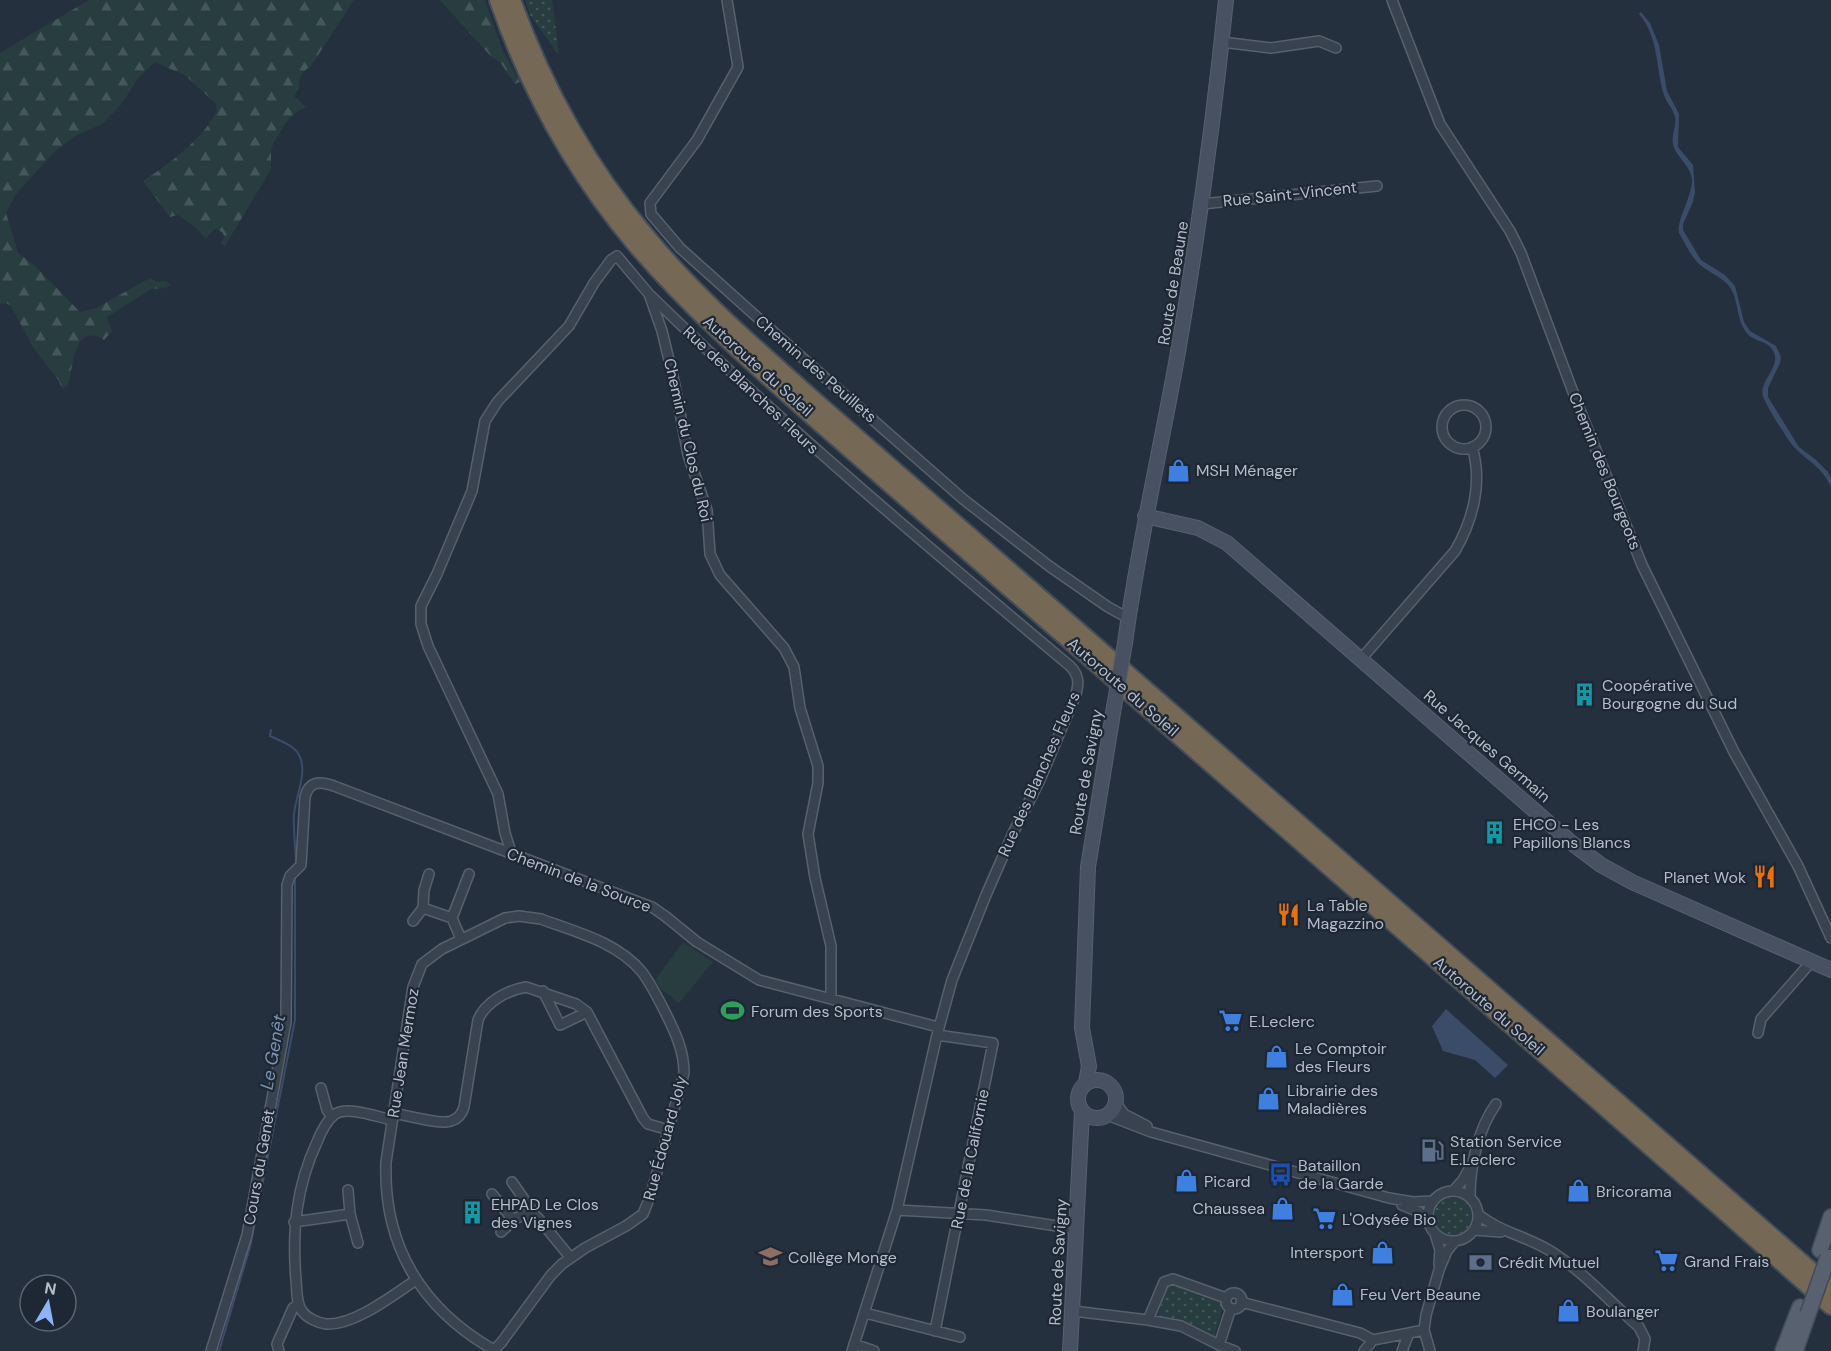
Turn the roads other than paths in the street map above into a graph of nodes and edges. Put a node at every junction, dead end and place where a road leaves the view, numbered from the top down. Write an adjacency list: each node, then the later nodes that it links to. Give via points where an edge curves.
1 (498, 0): 71 (highway, Autoroute du Soleil, via 534,87 582,171 635,243 697,310 822,425)
2 (512, 0): 30 (highway, Autoroute du Soleil, via 546,82 588,156 645,235 706,301)
3 (727, 0): 14 (street, Chemin des Peuillets, via 738,67 697,140 650,203 651,214 696,262 963,499 1015,542)
4 (1226, 0): 6 (main road, Route de Beaune)
5 (1392, 0): 24 (street, Chemin des Bourgeots, via 1435,113 1521,254 1628,533 1656,595 1734,752 1798,866)
6 (1222, 42): 7 (street, via 1271,48 1319,41); 9 (main road, Route de Beaune)
7 (1336, 48)
8 (1377, 186): 9 (street, Rue Saint-Vincent)
9 (1202, 204): 12 (main road, Route de Beaune)
10 (649, 294): 17 (street, Chemin du Clos du Roi, via 616,256 594,283 569,326 498,401 485,421 469,501 421,606 428,646 498,794); 29 (street, Chemin du Clos du Roi, via 670,363 688,455 707,510 712,562 784,648 794,667 800,708 818,766 808,834 831,946); 32 (street, Rue des Blanches Fleurs, via 801,437 1076,674 1075,697 986,895 952,980)
11 (1472, 447): 11 (street, via 1484,436 1485,421 1476,408 1456,407 1443,422 1445,437 1457,447); 15 (street, via 1477,482 1465,535)
12 (1145, 516): 13 (main road, Route de Beaune); 15 (main road, Rue Jacques Germain, via 1198,528 1219,538)
13 (1136, 568): 14 (main road, Route de Savigny)
14 (1128, 618): 34 (main road, Route de Savigny, bridge, via 1090,847 1083,994)
15 (1362, 658): 25 (main road, Rue Jacques Germain, via 1601,865)
16 (313, 783): 17 (street, Chemin de la Source, via 334,786); 95 (street, Cours du Genêt, via 305,797 302,859 287,885 286,1022 247,1235)
17 (512, 855): 29 (street, Chemin de la Source, via 652,907 666,916 675,929 759,980)
18 (429, 874): 20 (street)
19 (469, 874): 21 (street)
20 (423, 908): 21 (street); 22 (street)
21 (452, 918): 23 (street)
22 (413, 921)
23 (461, 939): 26 (street, Rue Jean Mermoz, via 505,918 530,916 608,945); 43 (street, Rue Jean Mermoz, via 431,956 416,975)
24 (1831, 939)
25 (1812, 962): 27 (main road, Rue Jacques Germain); 33 (street, via 1761,1019)
26 (645, 969): 44 (street, Rue Édouard Joly, via 683,1054 684,1073)
27 (1831, 970)
28 (543, 991): 31 (street); 31 (street, via 560,1025); 43 (street, via 519,988 482,1011 464,1107 455,1119 446,1122)
29 (831, 999): 32 (street, Chemin de la Source)
30 (1508, 1004): 73 (highway, via 1533,1017); 76 (highway, Autoroute du Soleil)
31 (587, 1012): 44 (street, via 643,1118 648,1124)
32 (938, 1031): 55 (street, Rue des Blanches Fleurs); 57 (street, Rue de la Californie, via 993,1042)
33 (1758, 1033)
34 (1085, 1041): 35 (main road, Route de Savigny); 36 (main road, Route de Savigny, via 1089,1066)
35 (1103, 1080): 36 (main road); 38 (main road, via 1114,1089)
36 (1086, 1083): 40 (main road, via 1078,1097)
37 (321, 1088): 42 (street)
38 (1116, 1103): 41 (main road); 45 (street, via 1124,1114)
39 (1496, 1104): 47 (street)
40 (1082, 1111): 41 (main road, via 1088,1116); 46 (main road, Route de Savigny)
41 (1102, 1116): 45 (street); 46 (main road)
42 (332, 1117): 43 (street, via 344,1110); 63 (street, via 301,1182)
43 (392, 1117): 75 (street, Rue Jean Mermoz, via 386,1162 387,1199 398,1245)
44 (669, 1130): 72 (street, Rue Édouard Joly, via 642,1214)
45 (1160, 1133): 53 (street)
46 (1082, 1140): 64 (main road, Route de Savigny)
47 (1473, 1162): 50 (street); 52 (street)
48 (512, 1182): 58 (street)
49 (348, 1190): 56 (street)
50 (1454, 1190): 52 (street); 54 (street)
51 (492, 1194): 61 (street)
52 (1470, 1196): 59 (street)
53 (1389, 1198): 54 (street); 60 (street)
54 (1432, 1201): 60 (street)
55 (897, 1210): 57 (street); 84 (street, Rue des Blanches Fleurs)
56 (350, 1214): 63 (street); 70 (street)
57 (959, 1214): 64 (street); 87 (street, Rue de la Californie)
58 (535, 1215): 61 (street, via 525,1214); 72 (street)
59 (1479, 1215): 65 (street); 68 (street)
60 (1427, 1218): 67 (street)
61 (513, 1220): 66 (street)
62 (1830, 1220): 73 (main road)
63 (294, 1222): 79 (street)
64 (1077, 1229): 83 (main road, Route de Savigny)
65 (1474, 1230): 68 (street); 69 (street)
66 (501, 1233)
67 (1436, 1234): 69 (street); 74 (street)
68 (1515, 1234): 103 (street, via 1554,1253 1639,1327 1645,1339)
69 (1455, 1241): 74 (street)
70 (358, 1243)
71 (1773, 1254): 80 (highway, Autoroute du Soleil); 85 (highway, via 1779,1266)
72 (570, 1257): 97 (street, Rue Édouard Joly, via 551,1275)
73 (1827, 1257): 82 (main road, bridge)
74 (1439, 1270): 88 (street)
75 (416, 1280): 79 (street, via 381,1303 337,1323 315,1321); 97 (street, Rue Jean Mermoz, via 447,1317)
76 (1831, 1287)
77 (1227, 1298): 78 (street, via 1237,1293); 81 (street); 86 (street, via 1173,1279 1164,1282)
78 (1242, 1302): 81 (street); 91 (street, via 1360,1333)
79 (299, 1304): 96 (street, via 293,1308 277,1344)
80 (1831, 1306)
81 (1231, 1308): 92 (street)
82 (1804, 1310): 104 (main road); 105 (main road)
83 (1073, 1311): 86 (street); 99 (main road, Route de Savigny)
84 (865, 1313): 87 (street); 93 (street, Rue des Blanches Fleurs)
85 (1831, 1314)
86 (1149, 1320): 92 (street, via 1181,1326)
87 (936, 1330): 90 (street)
88 (1424, 1330): 89 (street); 102 (street)
89 (1409, 1333): 91 (street); 101 (street)
90 (960, 1337)
91 (1373, 1340): 100 (street)
92 (1219, 1346): 94 (street)
93 (853, 1348): 98 (street)
94 (1235, 1350)
95 (211, 1351)
96 (279, 1351)
97 (495, 1351)
98 (874, 1351)
99 (1070, 1351)
100 (1364, 1351)
101 (1402, 1351)
102 (1430, 1351)
103 (1643, 1351)
104 (1783, 1351)
105 (1795, 1351)

